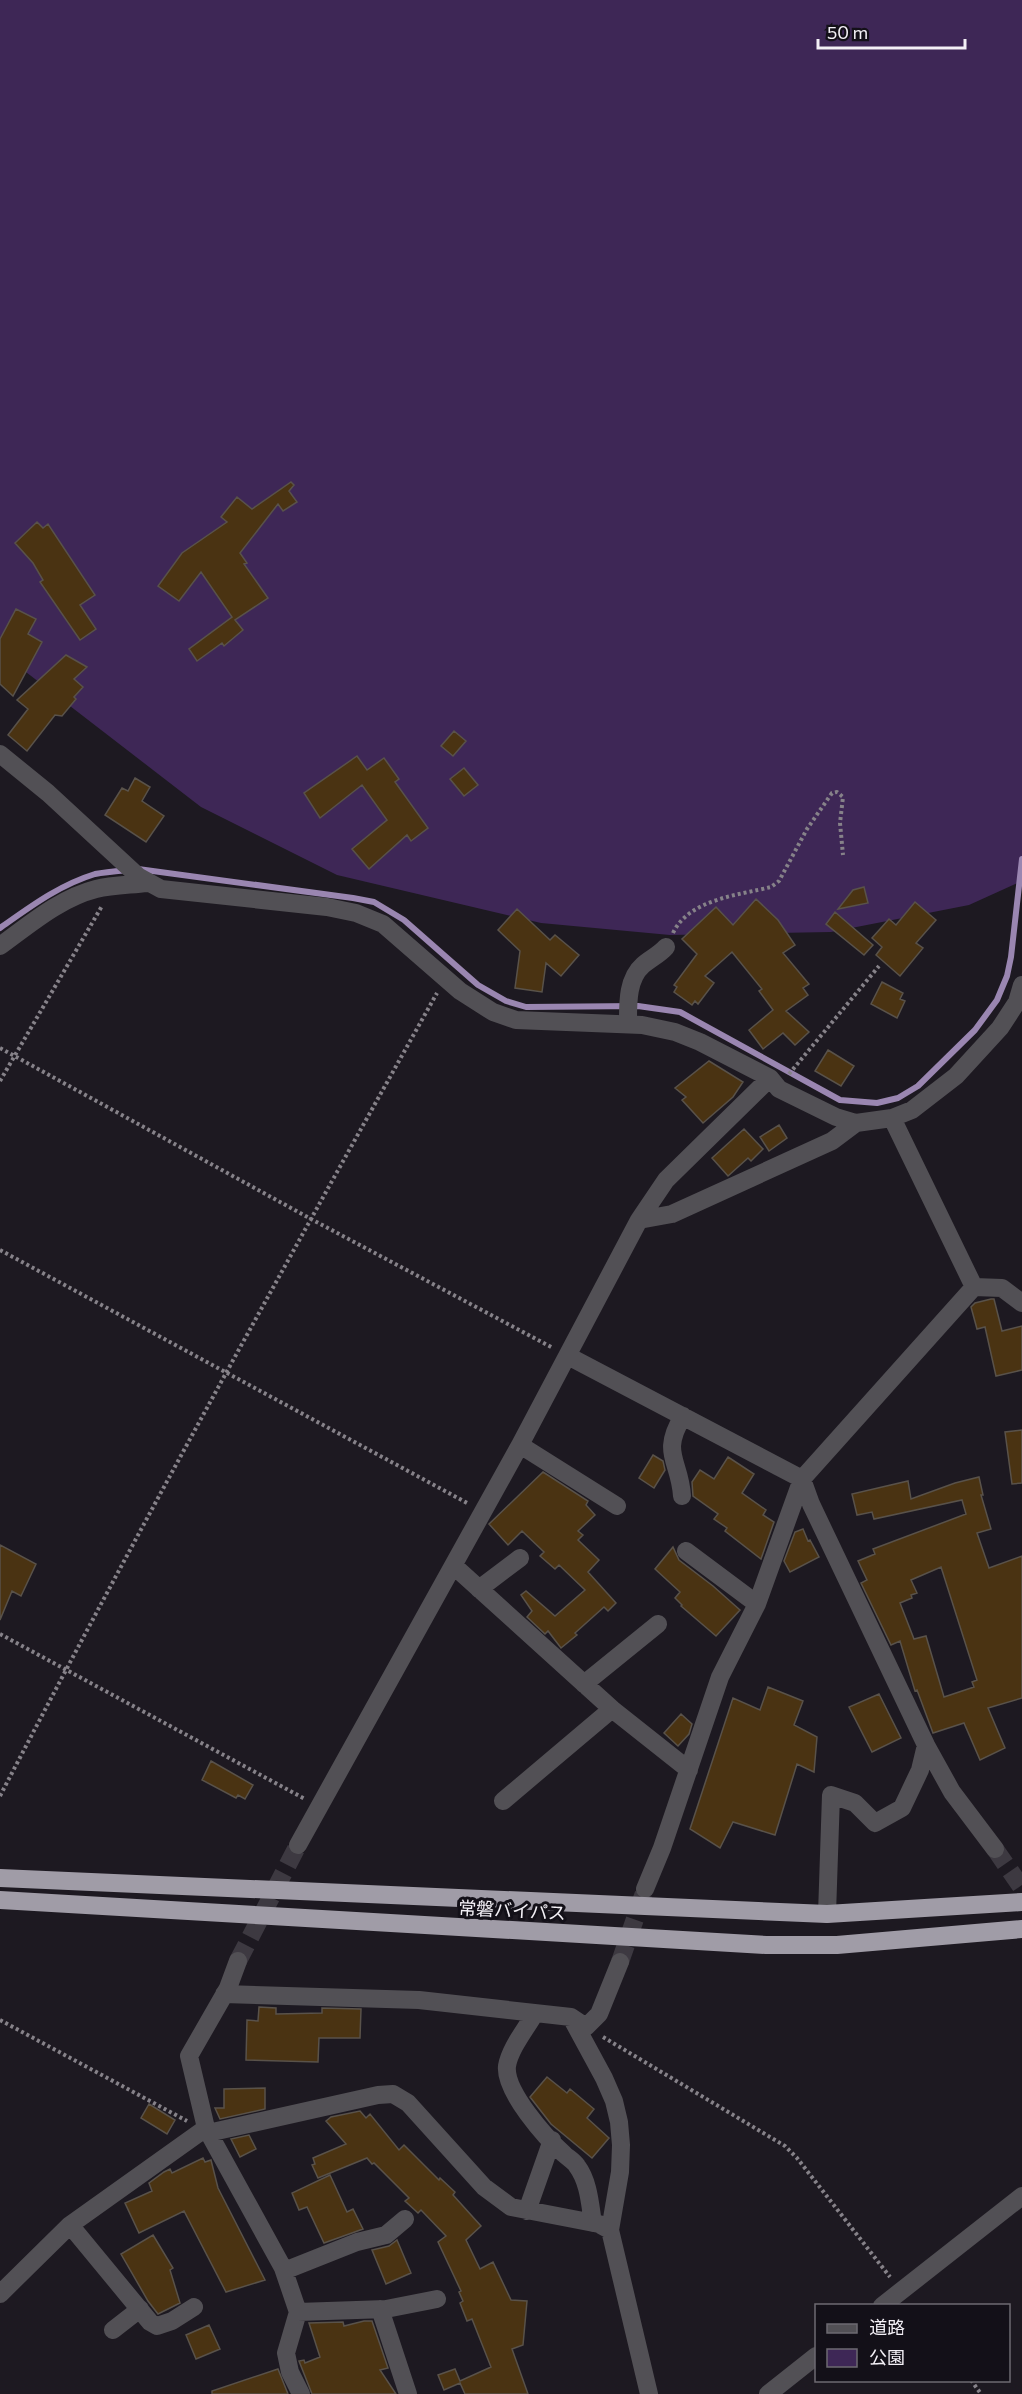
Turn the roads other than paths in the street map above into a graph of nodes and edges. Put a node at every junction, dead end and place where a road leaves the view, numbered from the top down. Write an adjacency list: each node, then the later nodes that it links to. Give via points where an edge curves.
1 (0, 754): 2 (street)
2 (143, 880): 3 (street, via 77,896); 6 (street, via 161,889 356,913 383,924 460,991 493,1012 516,1020)
3 (0, 946)
4 (666, 947): 6 (street, via 634,977)
5 (1022, 986): 8 (street, via 1000,1028 956,1076 912,1110)
6 (628, 1013): 7 (street, via 700,1042)
7 (770, 1078): 9 (street, via 779,1089); 10 (street, via 666,1180)
8 (892, 1118): 9 (street); 11 (street)
9 (856, 1123): 10 (street, via 831,1141 672,1214)
10 (639, 1220): 13 (street)
11 (974, 1287): 12 (street, via 1002,1288); 16 (street)
12 (1022, 1303)
13 (568, 1356): 14 (street); 15 (street)
14 (683, 1416): 16 (street); 17 (street, via 673,1432 671,1446)
15 (519, 1445): 18 (street); 21 (street)
16 (802, 1479): 23 (street); 27 (street)
17 (682, 1497)
18 (617, 1506)
19 (686, 1551): 23 (street)
20 (520, 1558): 22 (street)
21 (454, 1566): 22 (street); 30 (street)
22 (479, 1589): 25 (street)
23 (757, 1604): 28 (street, via 720,1677)
24 (658, 1624): 25 (street)
25 (584, 1684): 26 (street)
26 (612, 1709): 28 (street); 29 (street)
27 (926, 1744): 31 (street, via 952,1792); 36 (street, via 920,1770 902,1808 875,1823 855,1803 831,1795)
28 (689, 1770): 33 (street)
29 (503, 1801)
30 (298, 1845)
31 (995, 1849)
32 (0, 1878): 36 (highway, 常磐バイパス)
33 (645, 1889)
34 (0, 1900): 37 (highway, 常磐バイパス, via 766,1945 837,1945)
35 (1022, 1902): 36 (highway, 常磐バイパス)
36 (827, 1914)
37 (1022, 1929)
38 (238, 1961): 40 (street)
39 (620, 1962): 42 (street, via 599,2014)
40 (224, 1994): 41 (street, via 419,2000); 43 (street, via 189,2056)
41 (535, 2013): 42 (street); 44 (street, via 512,2053 507,2074 519,2101)
42 (578, 2022): 49 (street, via 614,2101 619,2122 620,2172)
43 (207, 2130): 46 (street, via 393,2094 408,2103 484,2187 511,2207); 48 (street); 50 (street)
44 (552, 2140): 46 (street); 49 (street, via 582,2173)
45 (1022, 2196): 53 (street)
46 (527, 2211): 49 (street)
47 (405, 2220): 50 (street, via 386,2235 357,2242)
48 (70, 2225): 51 (street); 55 (street)
49 (601, 2227): 63 (street)
50 (284, 2271): 57 (street)
51 (0, 2294)
52 (437, 2299): 56 (street)
53 (885, 2304)
54 (194, 2307): 55 (street, via 157,2326)
55 (140, 2309): 58 (street)
56 (380, 2309): 57 (street); 61 (street)
57 (298, 2312): 60 (street, via 286,2353)
58 (113, 2330)
59 (815, 2357): 64 (street)
60 (301, 2394)
61 (408, 2394): 62 (street)
62 (416, 2394)
63 (649, 2394)
64 (768, 2394)

